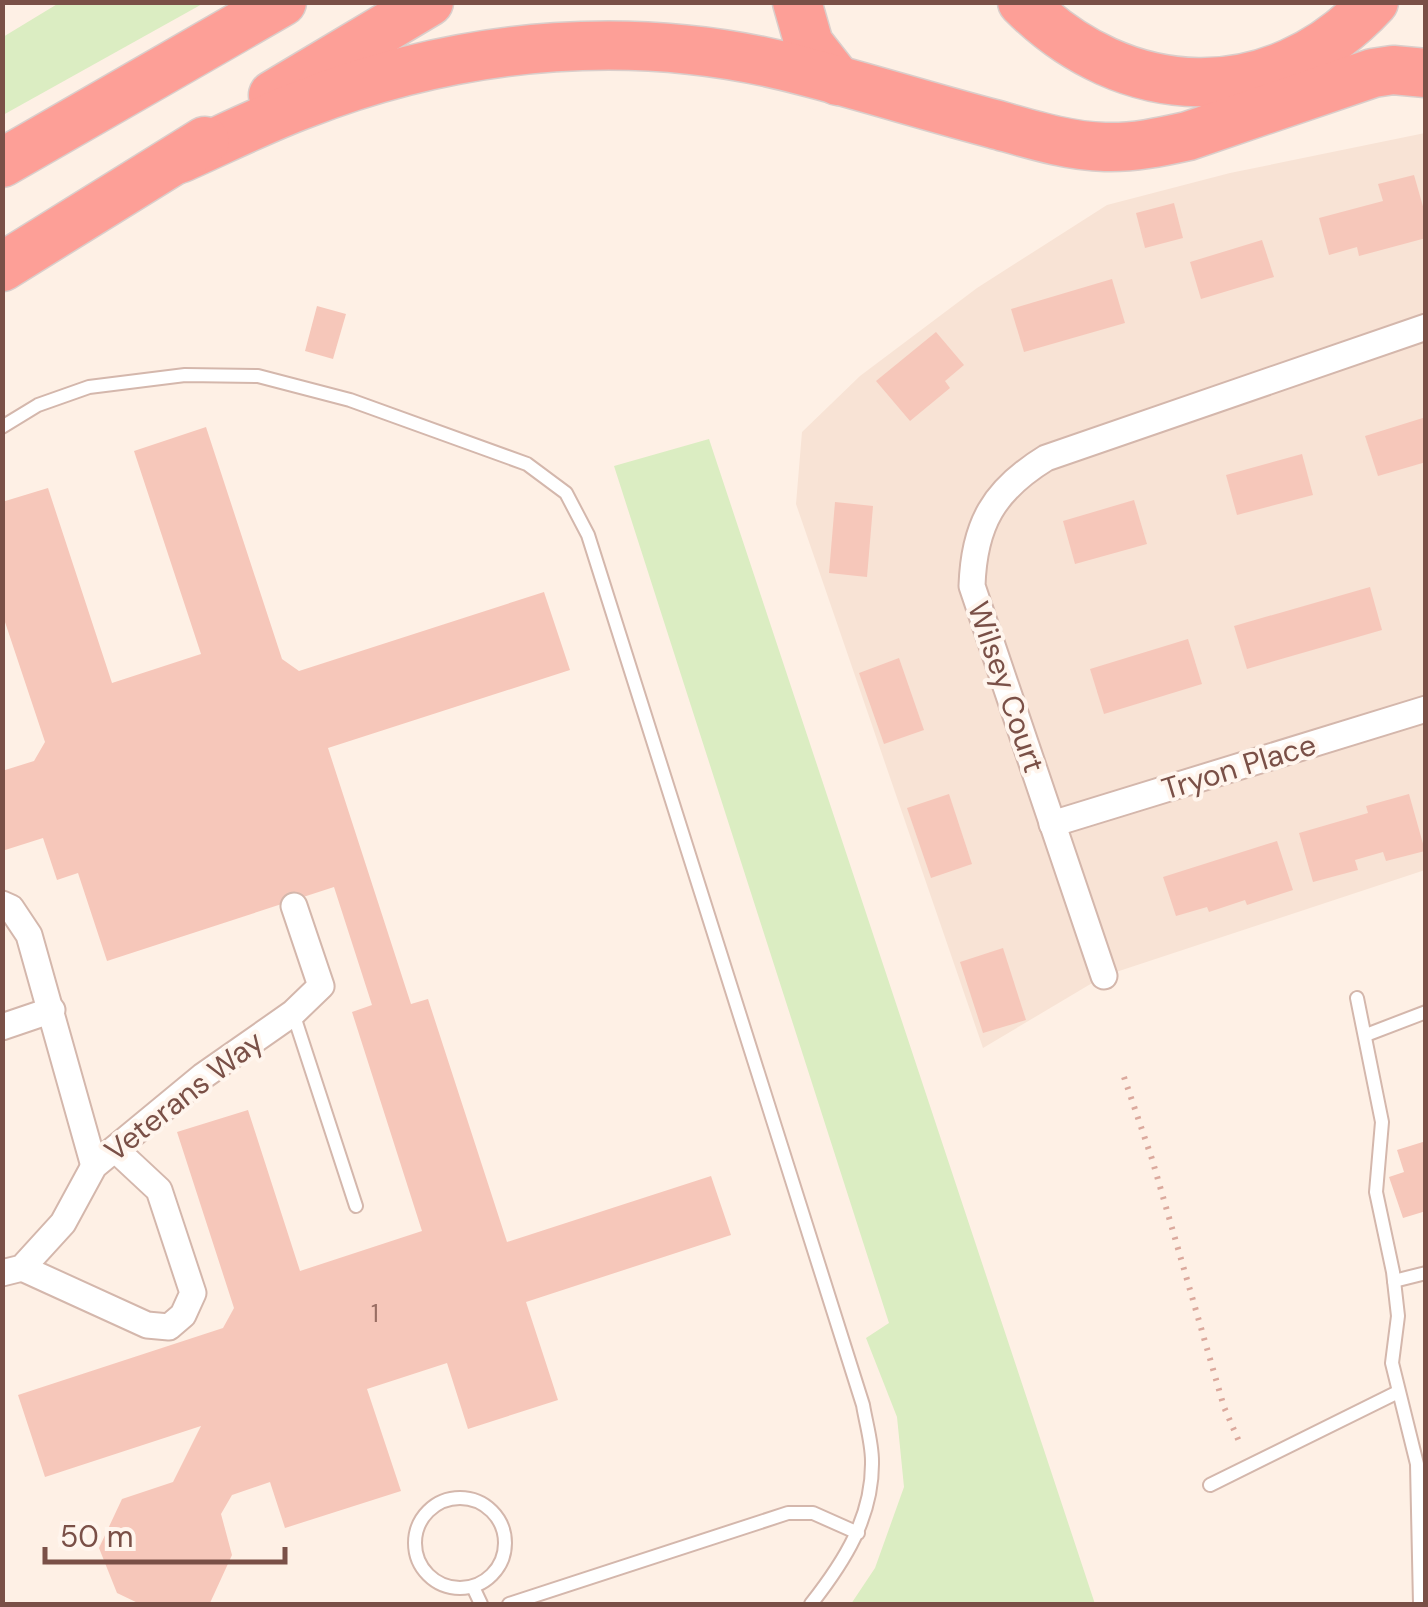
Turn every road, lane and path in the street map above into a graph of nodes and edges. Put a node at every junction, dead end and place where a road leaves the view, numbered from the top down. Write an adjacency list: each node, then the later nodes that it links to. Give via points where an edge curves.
1 (282, 2): 9 (highway)
2 (429, 2): 8 (highway, via 291,82)
3 (797, 2): 7 (highway, via 808,44)
4 (1022, 2): 5 (highway, via 1100,61 1190,83 1278,70 1330,41)
5 (1359, 8)
6 (1426, 73): 7 (highway, via 1373,73 1188,136 1104,147 1048,139)
7 (838, 81): 8 (highway, via 653,46 501,52 359,85)
8 (178, 159): 10 (highway)
9 (2, 162)
10 (2, 266)
11 (1426, 327): 14 (street, Wilsey Court, via 1046,458 996,500 973,556 972,586)
12 (2, 427): 34 (lane, via 38,404 88,387 184,375 258,376 350,400 527,464 566,494 588,535 863,1406 872,1459)
13 (1426, 709): 14 (street, Tryon Place)
14 (1052, 824): 17 (street, Wilsey Court)
15 (2, 904): 19 (street, via 29,935)
16 (294, 906): 21 (street, Veterans Way, via 321,986)
17 (1104, 976)
18 (1357, 998): 23 (lane)
19 (52, 1010): 22 (street); 26 (street)
20 (1426, 1012): 23 (lane)
21 (293, 1013): 25 (street, Veterans Way); 27 (lane)
22 (2, 1027)
23 (1366, 1036): 30 (lane, via 1382,1122 1376,1192)
24 (1124, 1077): 32 (path, via 1224,1408)
25 (115, 1149): 26 (street, Veterans Way); 28 (street, via 158,1190 193,1293 183,1316 169,1327 147,1325)
26 (94, 1166): 28 (street, Veterans Way, via 63,1223)
27 (356, 1206)
28 (12, 1270)
29 (1426, 1273): 30 (lane)
30 (1394, 1281): 31 (lane)
31 (1396, 1392): 32 (lane); 39 (lane, via 1417,1464)
32 (1249, 1466): 33 (lane)
33 (1210, 1485)
34 (858, 1533): 37 (lane, via 812,1513 788,1513); 38 (lane)
35 (473, 1587): 35 (lane, via 500,1564 503,1530 480,1503 446,1500 419,1522 416,1557 439,1584); 36 (lane)
36 (481, 1604)
37 (508, 1604)
38 (811, 1604)
39 (1420, 1604)

